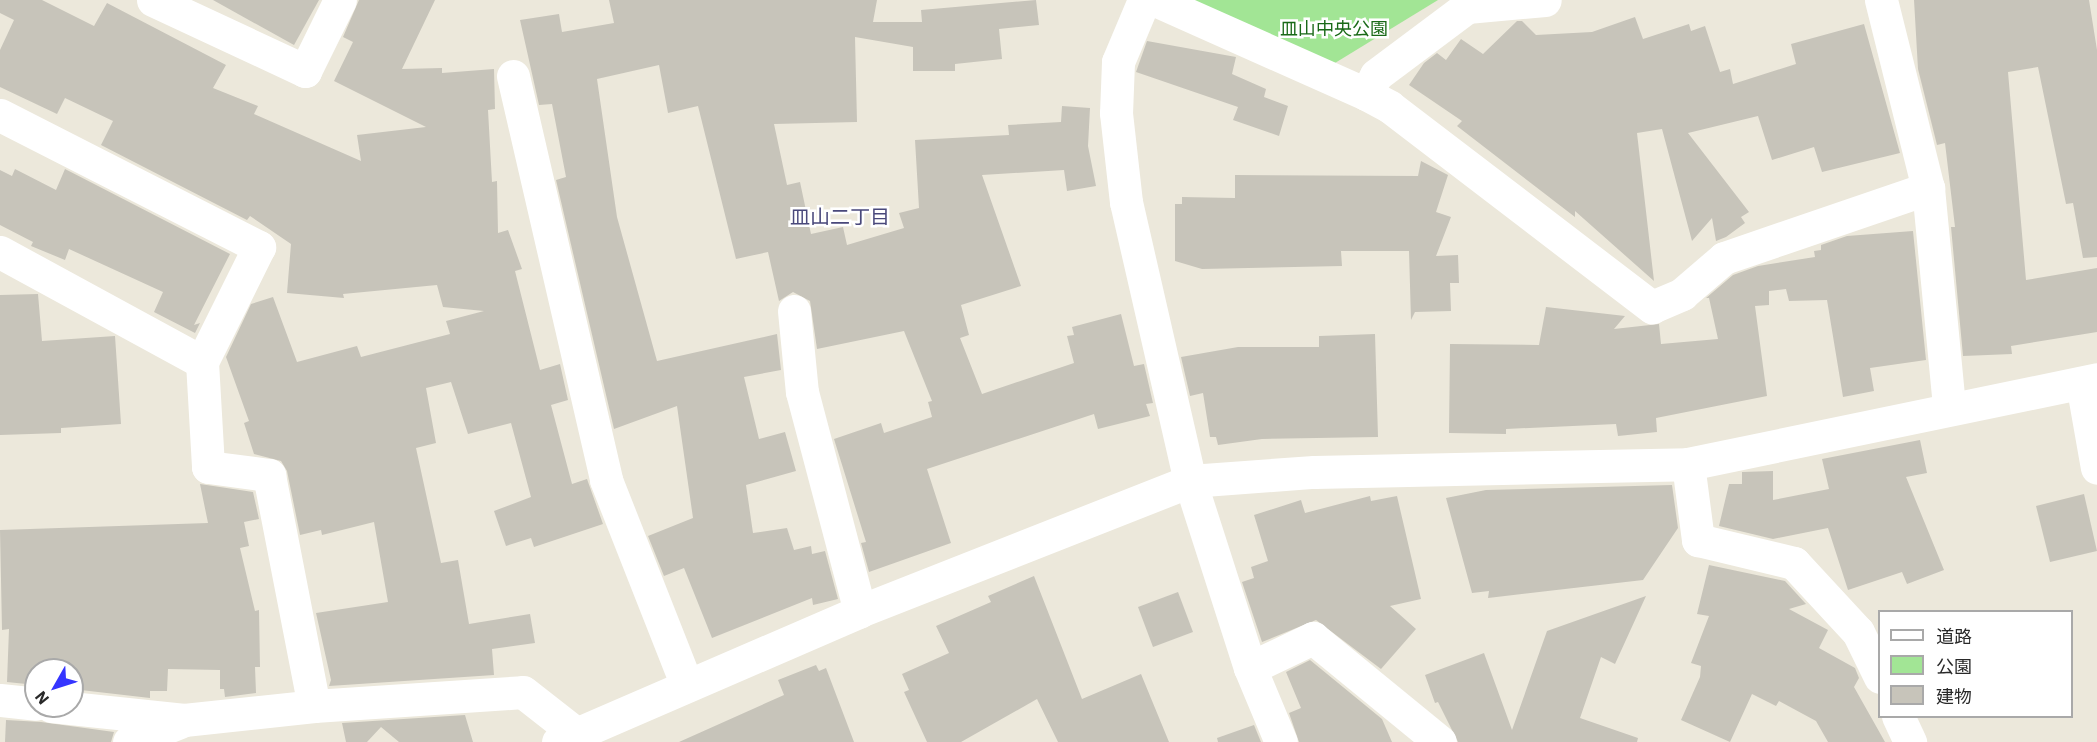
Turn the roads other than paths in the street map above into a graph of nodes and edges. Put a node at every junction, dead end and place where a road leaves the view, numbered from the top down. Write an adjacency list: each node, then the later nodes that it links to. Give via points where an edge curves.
1 (153, 0): 2 (street, via 305,71)
2 (340, 0)
3 (1144, 0): 18 (street, via 1118,62 1118,147 1126,201)
4 (1155, 0): 8 (street)
5 (1545, 0): 8 (street, via 1467,7 1376,75)
6 (1881, 0): 10 (street)
7 (513, 75): 22 (street, via 606,480)
8 (1366, 94): 10 (street, via 1390,107 1652,307 1682,294 1724,258)
9 (0, 115): 13 (street, via 259,247)
10 (1928, 188): 15 (street)
11 (0, 252): 13 (street)
12 (794, 311): 19 (street, via 802,392)
13 (202, 362): 25 (street, via 208,467 269,475)
14 (2090, 381): 15 (street); 17 (street)
15 (1949, 408): 16 (street)
16 (1688, 464): 18 (street, via 1314,472); 21 (street, via 1698,540 1794,563 1858,632)
17 (2097, 468)
18 (1190, 481): 19 (street); 20 (street)
19 (860, 611): 22 (street)
20 (1250, 668): 31 (street); 32 (street, via 1313,638)
21 (1878, 673)
22 (687, 686): 29 (street)
23 (0, 700): 24 (street)
24 (24, 703)
25 (314, 706): 28 (street); 29 (street, via 523,693)
26 (84, 709): 28 (street)
27 (1898, 718): 33 (street)
28 (184, 720): 30 (street)
29 (569, 739)
30 (129, 742)
31 (1281, 742)
32 (1440, 742)
33 (1910, 742)

